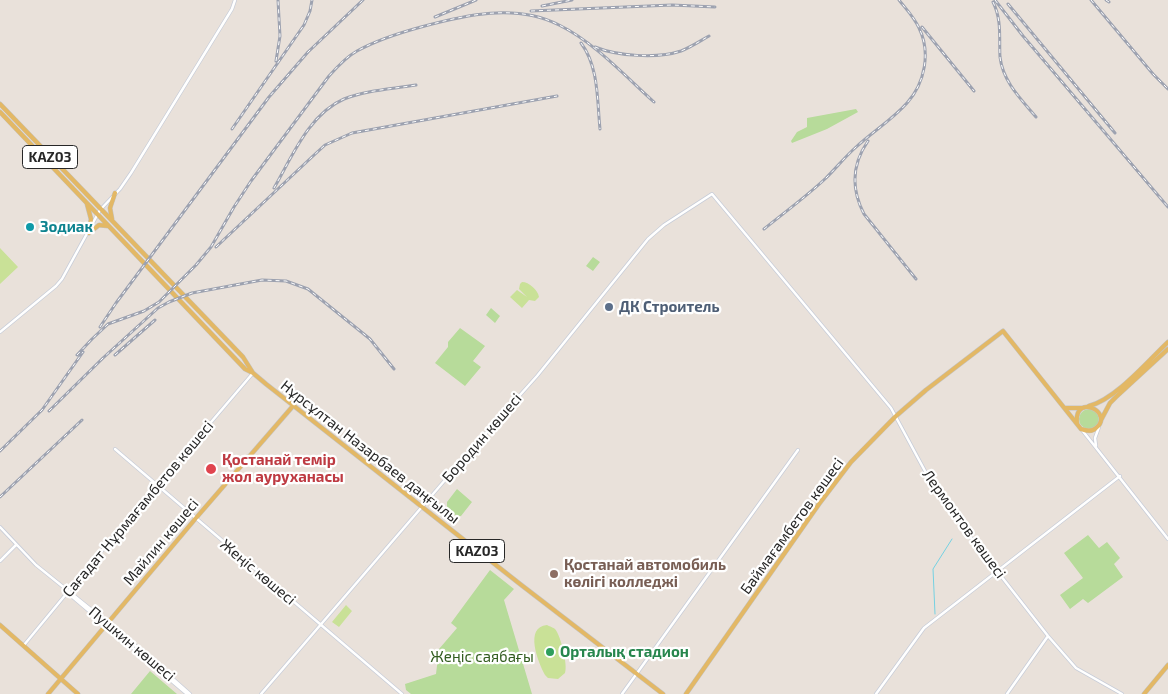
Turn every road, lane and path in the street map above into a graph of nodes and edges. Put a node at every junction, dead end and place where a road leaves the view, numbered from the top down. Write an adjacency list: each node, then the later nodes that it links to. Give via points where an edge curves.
1 (235, 0): 4 (street, via 189,80)
2 (0, 104): 7 (main road, Нұрсұлтан Назарбаев даңғылы / KАZ03)
3 (0, 112): 6 (main road, KАZ03)
4 (115, 193): 7 (street); 8 (main road, via 110,208)
5 (712, 194): 19 (street, Лермонтов көшесі); 29 (street, Бородин көшесі, via 648,239 560,349)
6 (85, 200): 7 (main road, KАZ03); 10 (main road, via 91,214)
7 (100, 214): 8 (main road, Нұрсұлтан Назарбаев даңғылы / KАZ03); 9 (main road, Нұрсұлтан Назарбаев даңғылы / KАZ03); 10 (street)
8 (113, 222): 14 (main road, Нұрсұлтан Назарбаев даңғылы / KАZ03)
9 (110, 227): 10 (main road, via 100,224); 14 (main road, Нұрсұлтан Назарбаев даңғылы / KАZ03, via 245,369)
10 (89, 233): 11 (street, via 56,286)
11 (0, 332)
12 (1168, 342): 16 (main road, via 1112,395)
13 (1168, 349): 20 (main road, via 1110,403)
14 (254, 373): 15 (main road, Нұрсұлтан Назарбаев даңғылы / KАZ03); 28 (street, Сағадат Нұрмағамбетов көшесі)
15 (293, 406): 29 (main road, Нұрсұлтан Назарбаев даңғылы / KАZ03); 30 (main road, Майлин көшесі)
16 (1089, 406): 18 (main road); 20 (main road, via 1096,408)
17 (1065, 408): 18 (main road); 19 (main road, Баймағамбетов көшесі, via 1003,330); 21 (main road)
18 (1083, 408): 21 (main road, via 1076,416)
19 (896, 416): 35 (street, Лермонтов көшесі, via 932,484); 52 (main road, Баймағамбетов көшесі, via 837,479)
20 (1101, 420): 22 (main road)
21 (1077, 423): 23 (main road)
22 (1099, 426): 23 (main road, via 1094,430); 24 (street)
23 (1081, 429): 24 (street)
24 (1096, 447): 27 (street)
25 (114, 449): 28 (street, Жеңіс көшесі)
26 (798, 450): 43 (street)
27 (1120, 476): 32 (street); 35 (street)
28 (157, 485): 30 (street, Жеңіс көшесі); 36 (street, Сағадат Нұрмағамбетов көшесі)
29 (422, 508): 39 (street, Бородин көшесі); 43 (main road, Нұрсұлтан Назарбаев даңғылы / KАZ03)
30 (196, 518): 37 (main road, Майлин көшесі); 39 (street, Жеңіс көшесі)
31 (0, 527): 33 (street, Пушкин көшесі)
32 (1168, 539)
33 (16, 545): 34 (street); 36 (street, Пушкин көшесі)
34 (0, 561)
35 (997, 571): 40 (street, Лермонтов көшесі); 53 (street, via 924,628)
36 (70, 594): 37 (street, Пушкин көшесі); 41 (street, Сағадат Нұрмағамбетов көшесі)
37 (106, 623): 44 (main road, Майлин көшесі); 47 (street, Пушкин көшесі)
38 (0, 625): 41 (main road)
39 (321, 625): 48 (street, Бородин көшесі); 49 (street, Жеңіс көшесі)
40 (1048, 636): 54 (street); 55 (street, Лермонтов көшесі, via 1076,668)
41 (24, 646): 44 (main road)
42 (1168, 665): 56 (main road)
43 (636, 674): 50 (street); 51 (main road, Нұрсұлтан Назарбаев даңғылы / KАZ03)
44 (60, 679): 45 (main road, Майлин көшесі); 46 (main road)
45 (48, 694)
46 (78, 694)
47 (189, 694)
48 (261, 694)
49 (402, 694)
50 (622, 694)
51 (663, 694)
52 (686, 694)
53 (876, 694)
54 (1007, 694)
55 (1122, 694)
56 (1144, 694)

